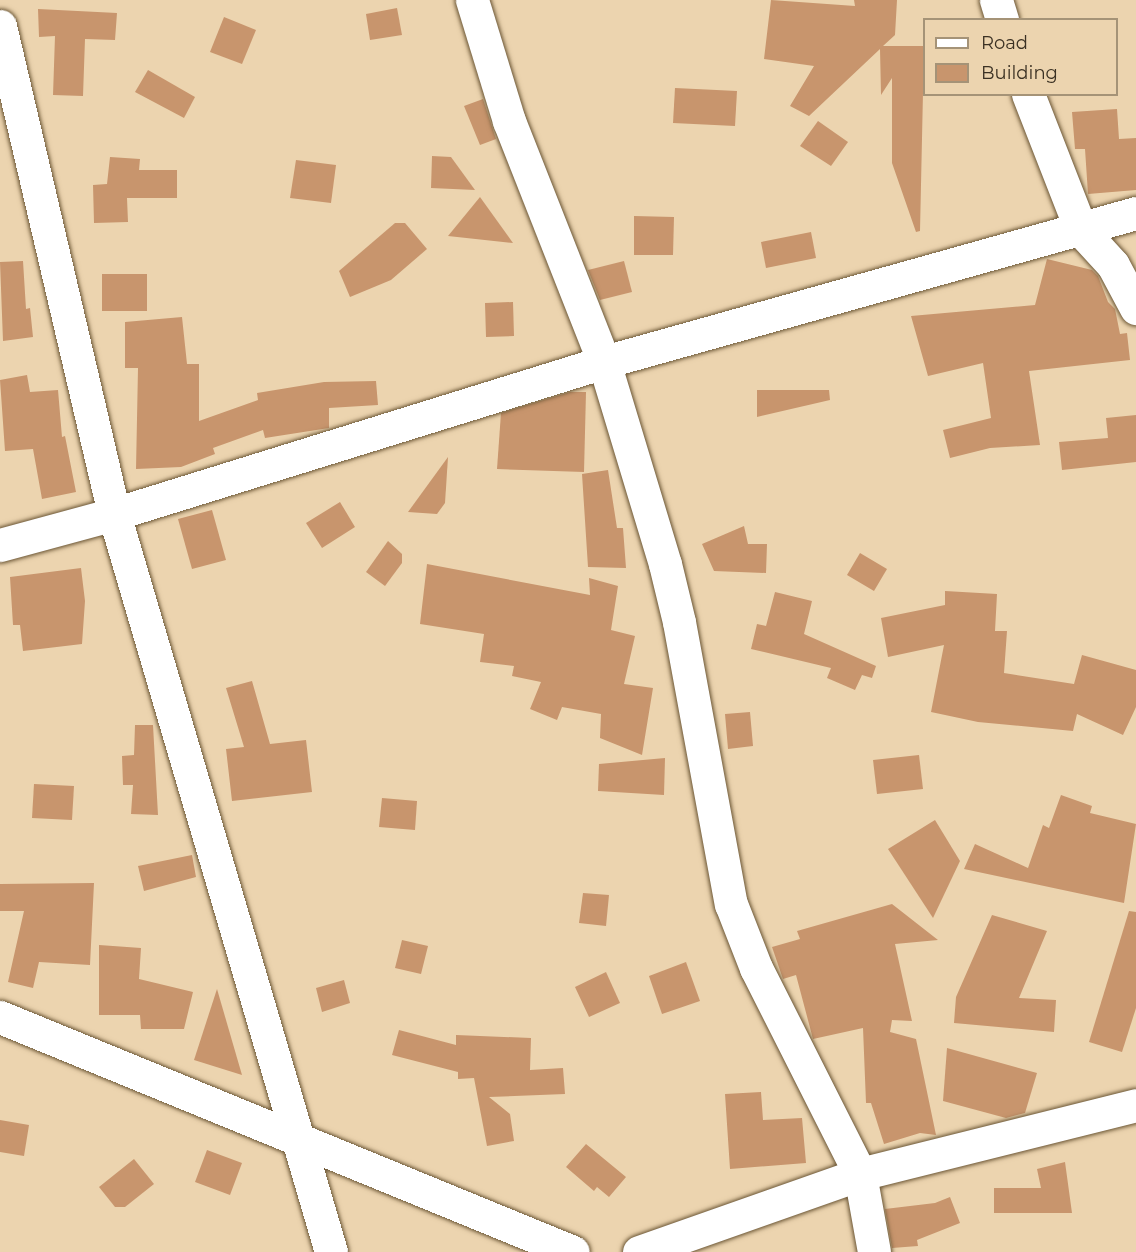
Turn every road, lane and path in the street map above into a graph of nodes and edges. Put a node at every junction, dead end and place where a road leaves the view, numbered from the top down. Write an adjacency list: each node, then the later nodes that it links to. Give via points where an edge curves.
1 (472, 0): 9 (street, via 509,121)
2 (996, 0): 3 (street)
3 (1001, 18)
4 (0, 26): 10 (street)
5 (1029, 96): 7 (street)
6 (1136, 213): 7 (street)
7 (1081, 230): 8 (street, via 1113,265); 9 (street)
8 (1136, 308)
9 (604, 363): 10 (street); 15 (street, via 679,622 731,904 756,968)
10 (114, 514): 11 (street); 14 (street)
11 (0, 545)
12 (0, 1017): 14 (street)
13 (1136, 1105): 15 (street)
14 (298, 1141): 16 (street); 17 (street)
15 (860, 1174): 18 (street); 19 (street)
16 (331, 1252)
17 (573, 1252)
18 (639, 1252)
19 (874, 1252)

